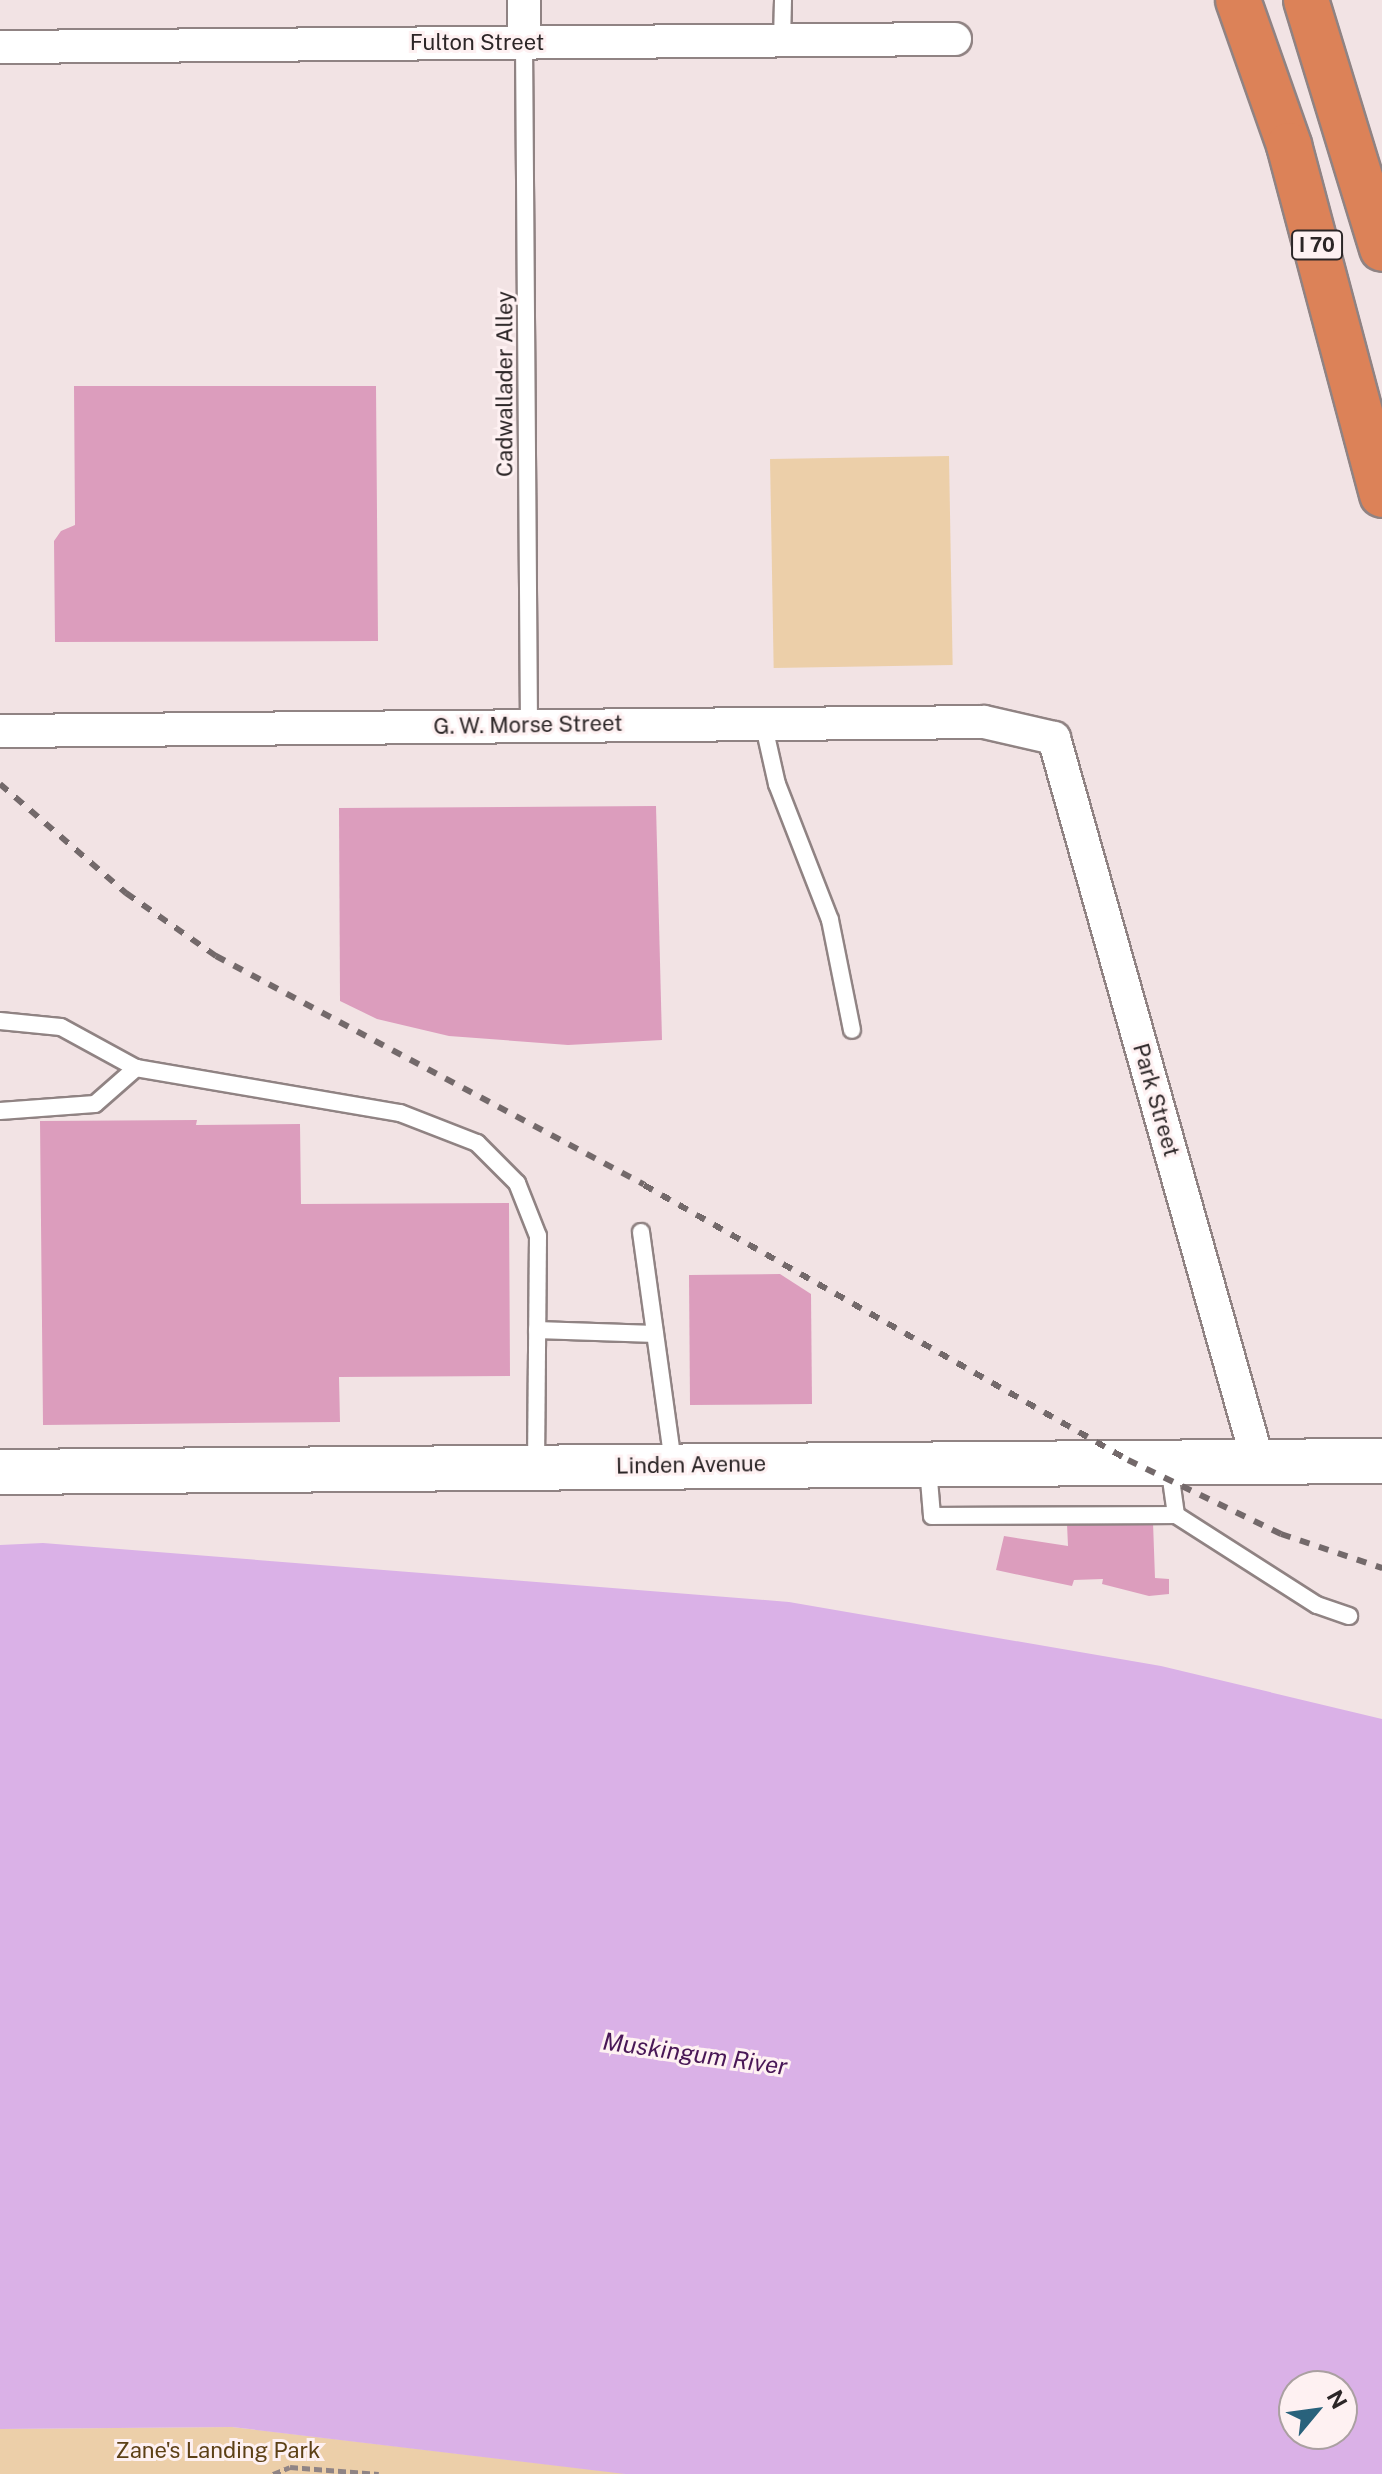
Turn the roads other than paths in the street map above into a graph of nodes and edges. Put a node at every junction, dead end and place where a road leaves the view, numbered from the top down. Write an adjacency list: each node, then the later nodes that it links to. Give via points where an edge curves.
1 (524, 0): 7 (street)
2 (783, 0): 6 (lane)
3 (1238, 0): 10 (highway, I 70, via 1289,145)
4 (1306, 0): 9 (highway, I 70)
5 (955, 39): 6 (street, Fulton Street)
6 (782, 41): 7 (street, Fulton Street)
7 (524, 43): 8 (street, Fulton Street); 12 (lane, Cadwallader Alley)
8 (0, 47)
9 (1382, 249)
10 (1382, 495)
11 (763, 722): 12 (street, G. W. Morse Street); 14 (street, G. W. Morse Street, via 984,722); 16 (lane, via 777,784 830,920)
12 (529, 725): 13 (street, G. W. Morse Street)
13 (0, 731)
14 (1054, 738): 25 (street, Park Street)
15 (0, 1021): 17 (lane, via 61,1027)
16 (852, 1030)
17 (136, 1068): 18 (lane, via 95,1104); 20 (lane, via 400,1113 477,1143 517,1183 538,1236)
18 (0, 1111)
19 (641, 1232): 21 (lane)
20 (537, 1330): 21 (lane); 27 (lane)
21 (655, 1334): 26 (lane)
22 (1168, 1461): 24 (main road, Linden Avenue); 25 (main road, Linden Avenue); 29 (lane)
23 (1382, 1461): 25 (main road, Linden Avenue)
24 (927, 1462): 26 (main road, Linden Avenue); 29 (lane, via 932,1516)
25 (1258, 1462)
26 (673, 1465): 27 (main road, Linden Avenue)
27 (536, 1466): 28 (main road, Linden Avenue)
28 (0, 1472)
29 (1176, 1515): 30 (lane, via 1317,1605)
30 (1349, 1616)

